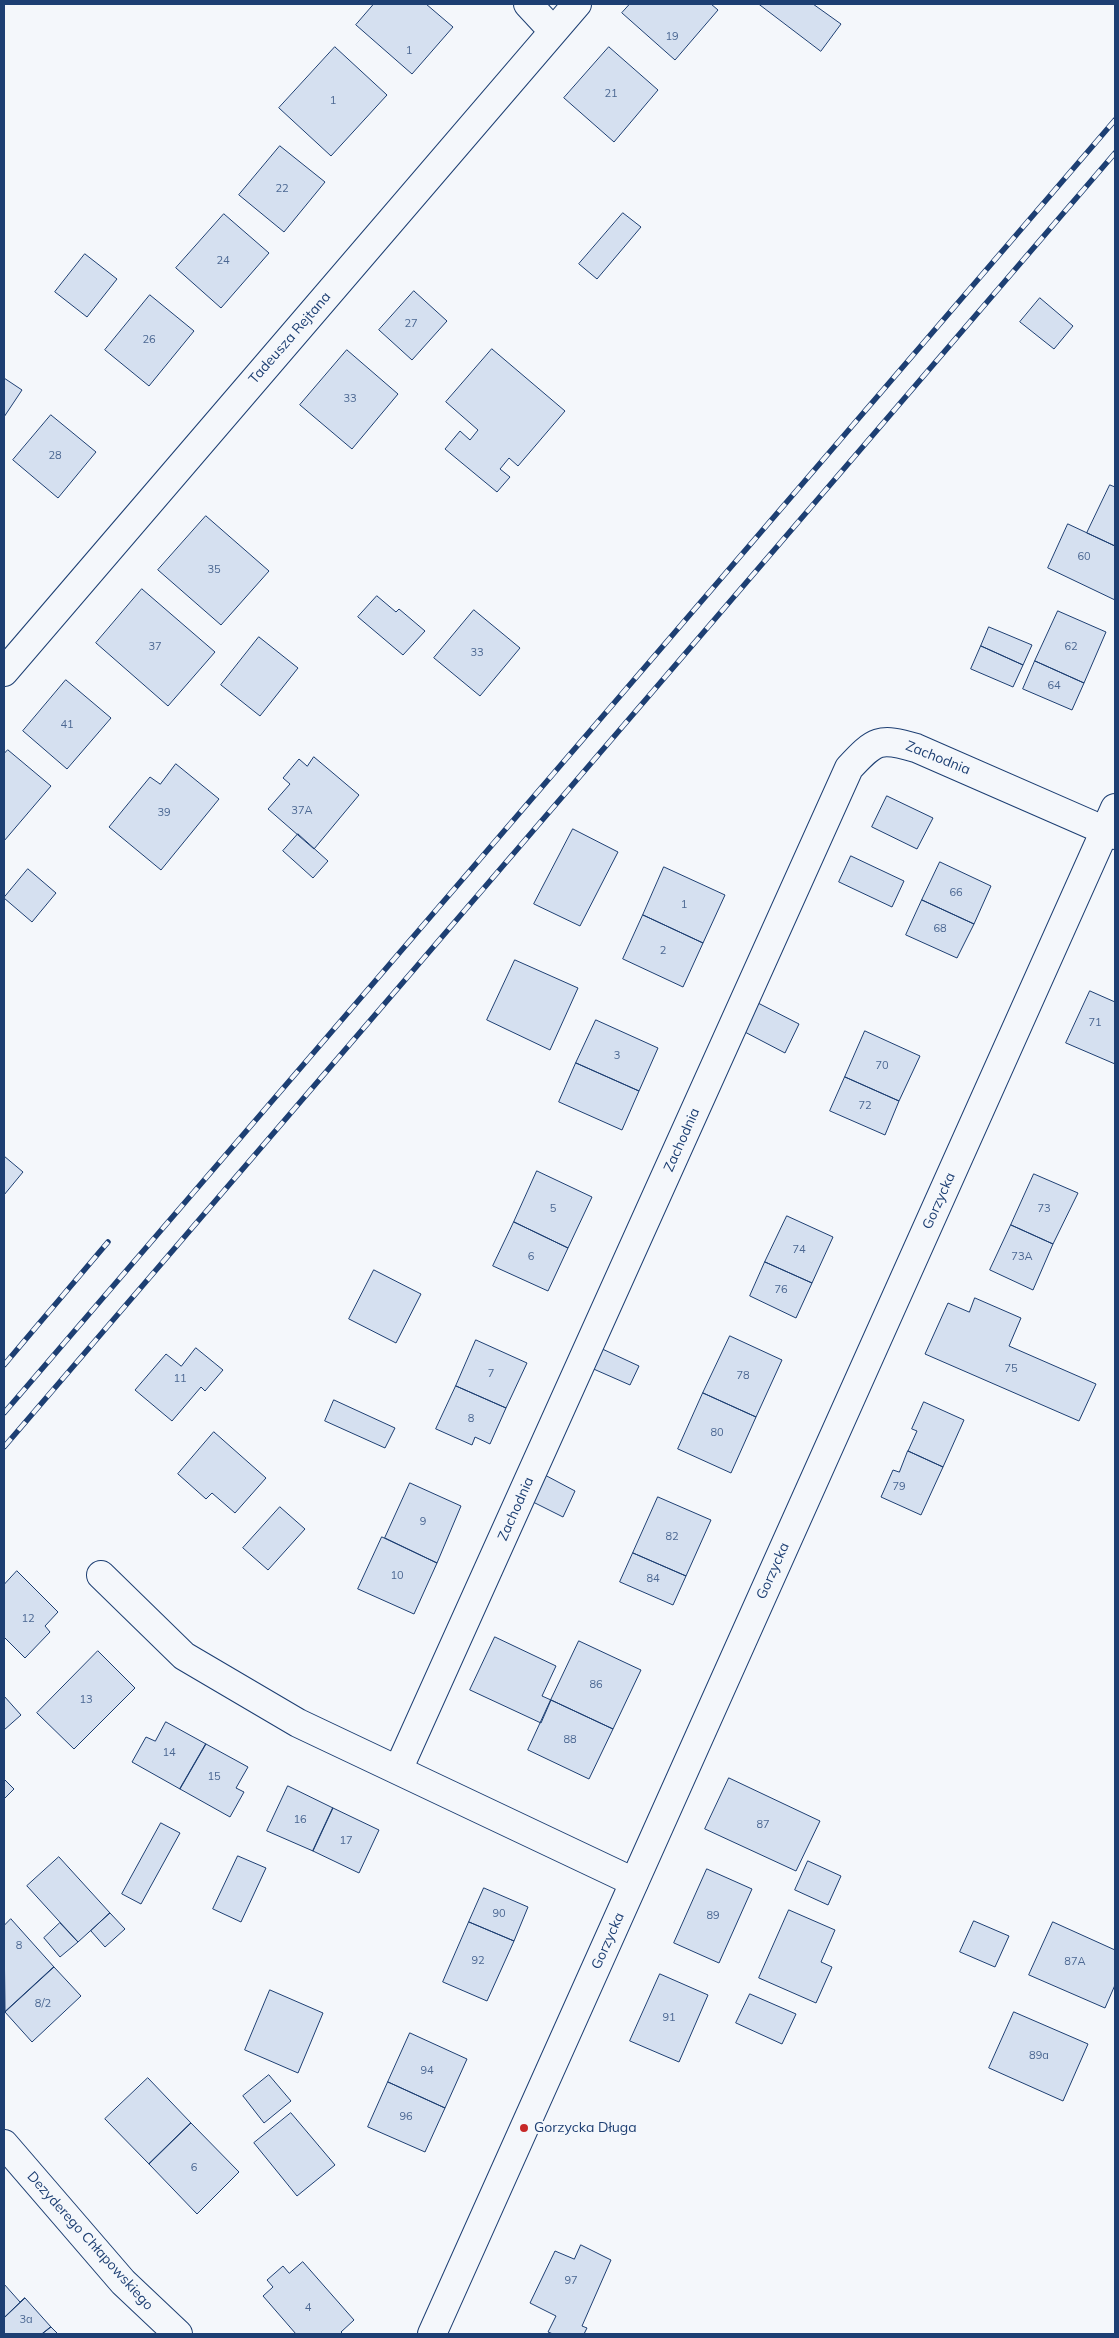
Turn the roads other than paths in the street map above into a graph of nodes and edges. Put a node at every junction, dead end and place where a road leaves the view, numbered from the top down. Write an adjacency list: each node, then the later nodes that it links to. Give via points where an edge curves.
1 (528, 4): 3 (street)
2 (577, 4): 3 (street, Tadeusza Rejtana)
3 (553, 32): 4 (street, Tadeusza Rejtana)
4 (4, 672)
5 (1112, 824): 7 (street, Zachodnia, via 893,741 870,746 849,768); 8 (street, Gorzycka)
6 (101, 1575): 7 (street, via 184,1656 298,1723)
7 (398, 1770): 8 (street)
8 (634, 1882): 11 (street, Gorzycka)
9 (4, 2144): 10 (street, Dezyderego Chłapowskiego, via 123,2282)
10 (178, 2334)
11 (432, 2334)

